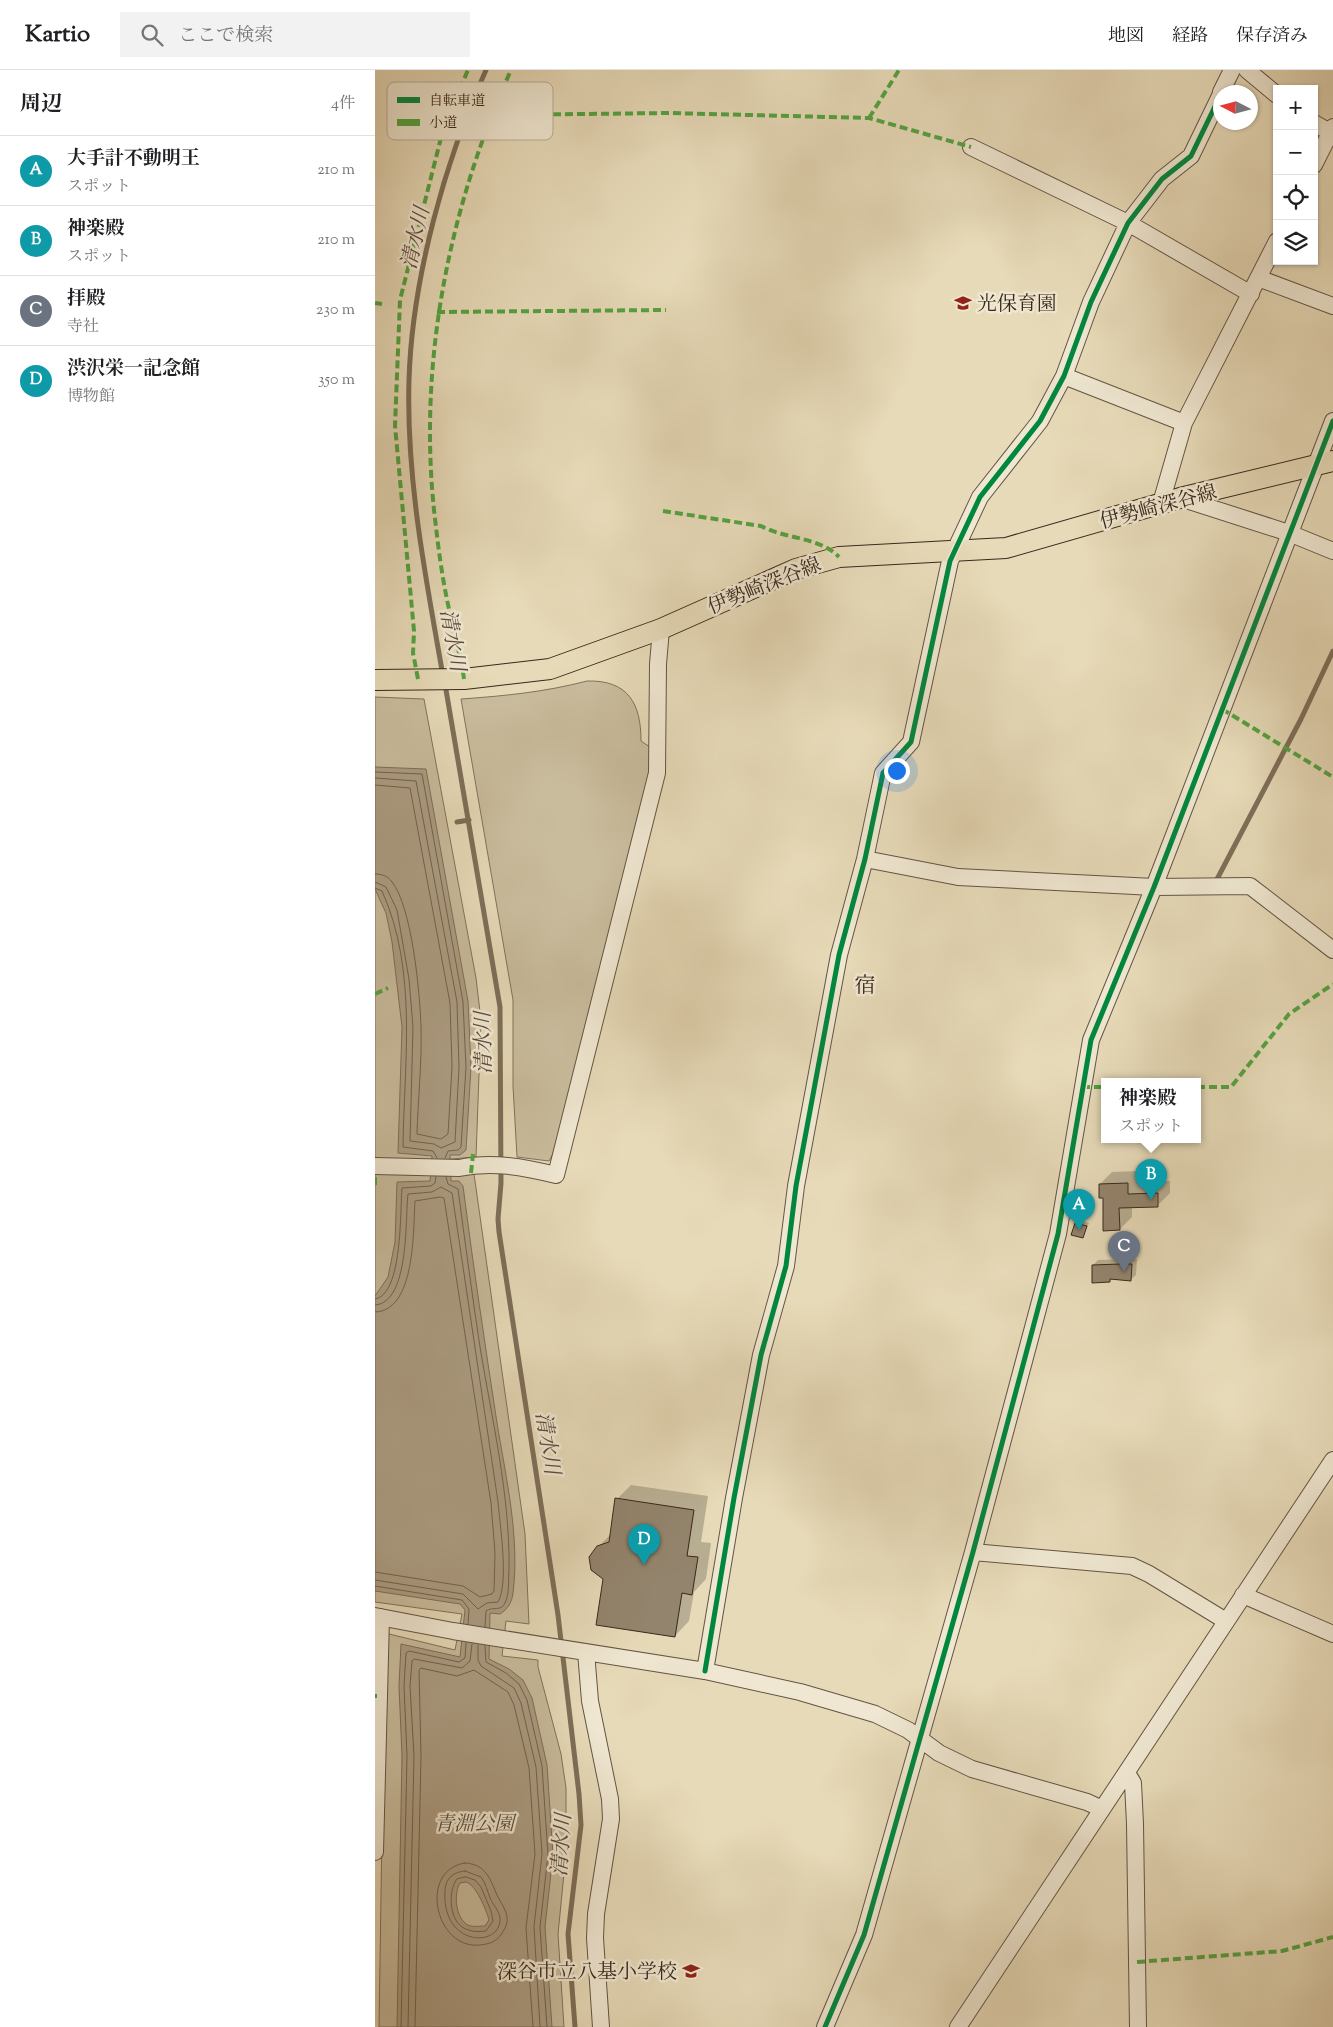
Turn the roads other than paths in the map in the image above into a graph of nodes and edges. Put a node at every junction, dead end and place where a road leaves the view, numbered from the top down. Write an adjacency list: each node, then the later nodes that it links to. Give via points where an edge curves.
1 (1232, 70): 3 (street)
2 (1247, 70): 4 (street)
3 (1225, 85)
4 (1273, 92)
5 (1213, 110): 10 (street, via 1191,156 1162,179)
6 (1318, 125): 7 (street)
7 (1332, 131): 9 (street)
8 (971, 147): 10 (street)
9 (1318, 157)
10 (1128, 223): 13 (street); 15 (street, via 1091,302)
11 (1273, 248): 12 (street)
12 (1258, 278): 13 (street); 14 (street)
13 (1251, 294): 17 (street)
14 (1333, 306)
15 (1064, 376): 17 (street); 22 (street, via 1040,421 980,497)
16 (1333, 421): 18 (street)
17 (1184, 423): 19 (street)
18 (1324, 463): 19 (main road, 伊勢崎深谷線); 20 (street)
19 (1171, 501): 20 (street); 22 (main road, 伊勢崎深谷線, via 1006,548)
20 (1289, 533): 21 (street); 26 (street)
21 (1333, 551)
22 (954, 552): 23 (main road, 伊勢崎深谷線, via 869,554 817,562); 25 (street, via 911,742 883,772)
23 (661, 630): 24 (main road, 伊勢崎深谷線, via 550,669 460,679); 28 (street, via 657,773 556,1175 518,1166)
24 (375, 680)
25 (865, 859): 26 (street, via 958,877); 36 (street, via 837,964 796,1186 786,1266 761,1355)
26 (1154, 887): 27 (street, via 1250,886); 30 (street, via 1091,1040 1058,1234)
27 (1333, 950)
28 (375, 1166)
29 (1333, 1460): 31 (street)
30 (973, 1552): 33 (street, via 1132,1566); 37 (street)
31 (1243, 1595): 33 (street); 34 (street)
32 (378, 1616): 35 (street); 40 (street)
33 (1226, 1621): 38 (street)
34 (1333, 1634)
35 (580, 1650): 36 (street); 41 (street, via 610,1799 611,1819 595,1938)
36 (705, 1671): 37 (street, via 860,1709 895,1723)
37 (920, 1740): 39 (street, via 972,1769 1087,1802); 42 (street, via 863,1935)
38 (1127, 1773): 39 (street); 44 (street, via 1133,1783 1135,1824)
39 (1101, 1809): 43 (street)
40 (375, 1852)
41 (601, 2027)
42 (825, 2027)
43 (957, 2027)
44 (1138, 2027)

